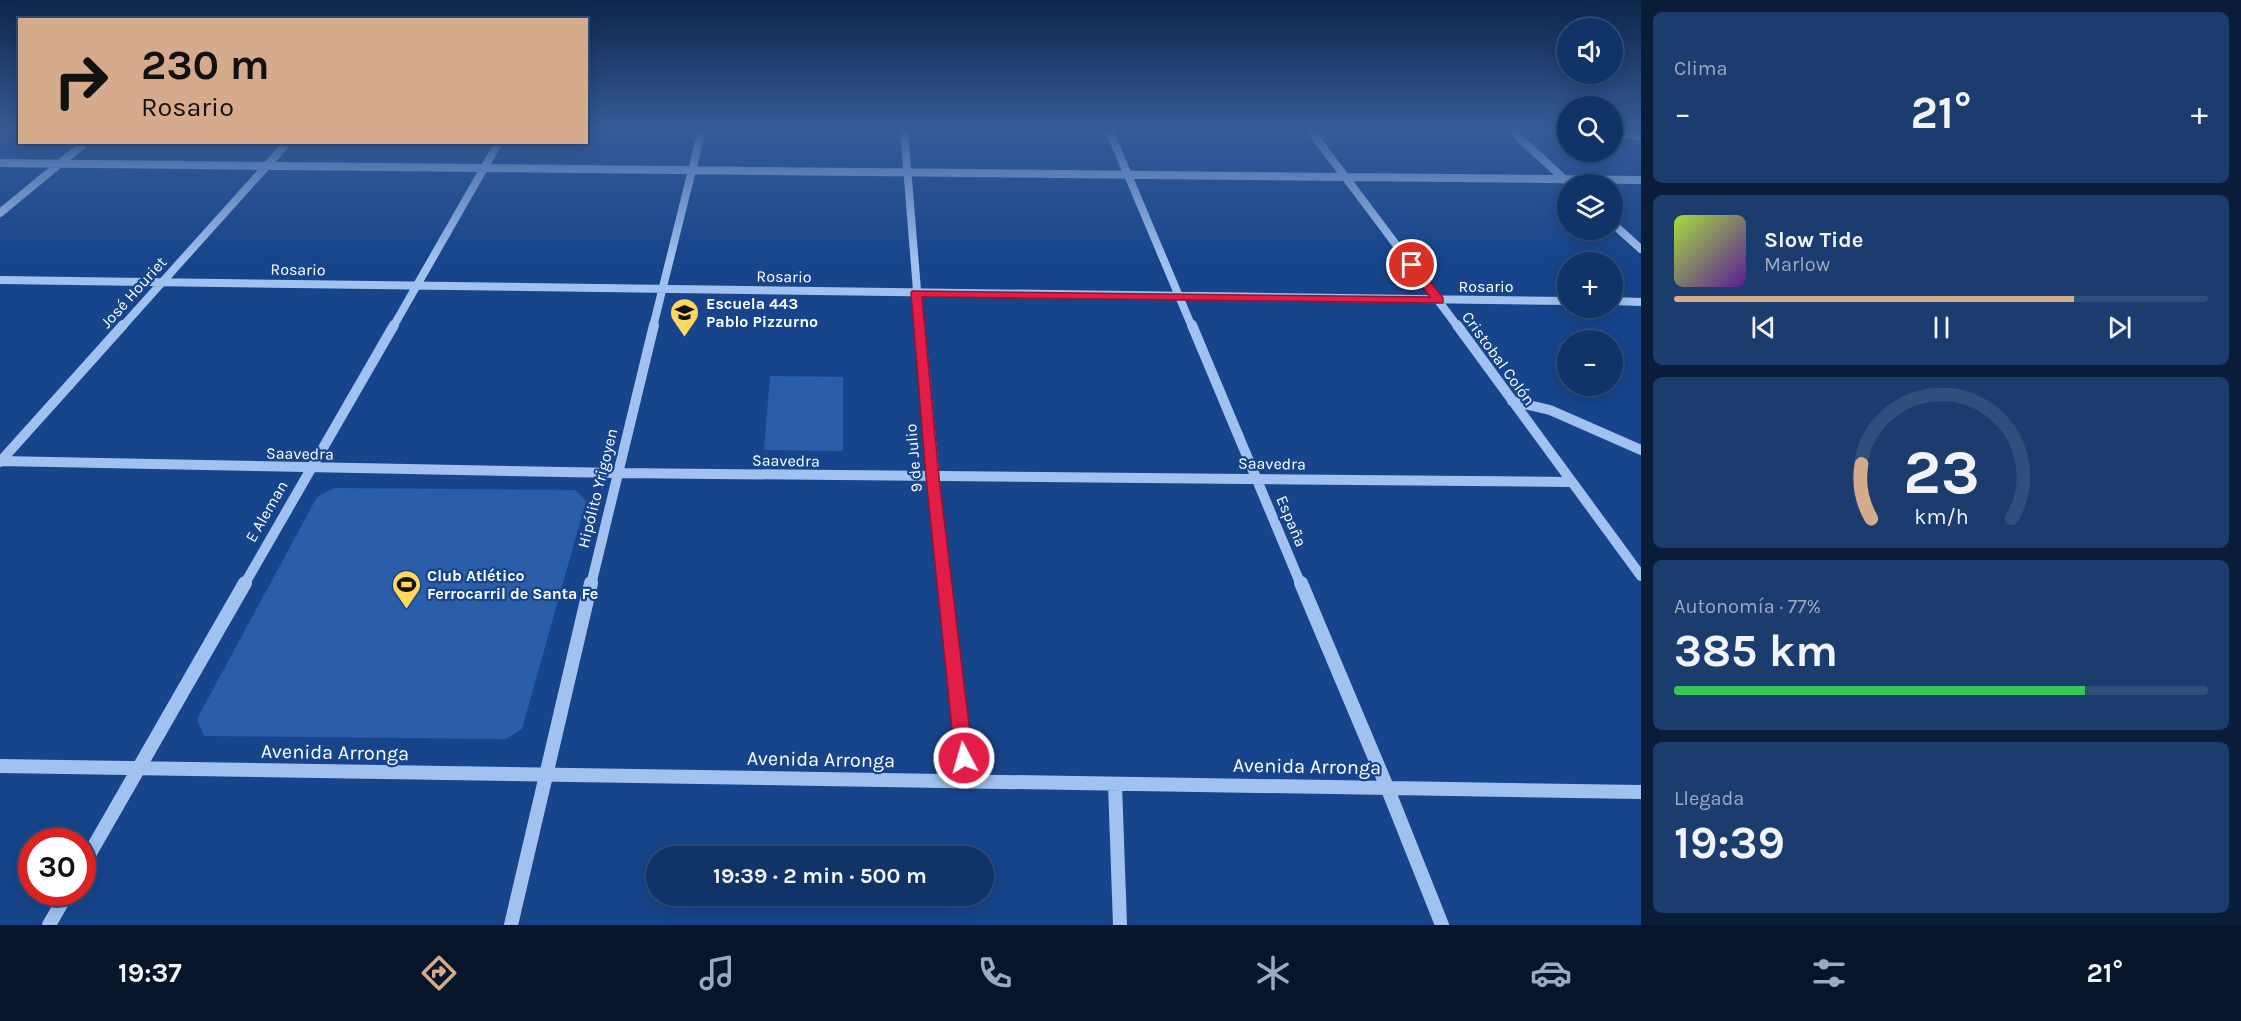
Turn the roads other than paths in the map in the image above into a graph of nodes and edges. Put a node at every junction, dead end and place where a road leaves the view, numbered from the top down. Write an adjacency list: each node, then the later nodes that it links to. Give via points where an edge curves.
1 (49, 173): 13 (street)
2 (260, 173): 17 (street, José Houriet)
3 (480, 173): 18 (street, E Aleman)
4 (691, 173): 19 (street, Hipólito Yrigoyen)
5 (906, 173): 20 (street, 9 de Julio)
6 (1065, 173): 8 (street)
7 (1342, 173): 9 (street, Cristobal Colón)
8 (1126, 174): 9 (street); 21 (street, España)
9 (1344, 176): 12 (street); 22 (street, Cristobal Colón)
10 (1623, 180): 11 (street)
11 (1641, 180)
12 (1557, 182)
13 (0, 213)
14 (1623, 233): 15 (street)
15 (1641, 249)
16 (0, 280): 17 (street, Rosario)
17 (163, 281): 18 (street, Rosario); 28 (street, José Houriet)
18 (417, 285): 19 (street, Rosario); 29 (street, E Aleman)
19 (663, 289): 20 (street, Rosario); 30 (street, Hipólito Yrigoyen)
20 (916, 293): 21 (street, Rosario); 31 (street, 9 de Julio)
21 (1179, 297): 22 (street, Rosario); 32 (street, España)
22 (1439, 300): 23 (street, Rosario); 26 (street, Cristobal Colón)
23 (1557, 301)
24 (1623, 302): 25 (street)
25 (1641, 302)
26 (1512, 401): 27 (street, via 1550,410); 33 (street, Cristobal Colón)
27 (1641, 450)
28 (0, 462): 29 (street, Saavedra)
29 (311, 468): 30 (street, Saavedra); 36 (street, E Aleman)
30 (617, 473): 31 (street, Saavedra); 37 (street, Hipólito Yrigoyen)
31 (933, 477): 32 (street, Saavedra); 38 (street, 9 de Julio)
32 (1256, 477): 33 (street, Saavedra); 40 (street, España)
33 (1572, 482): 34 (street, Cristobal Colón)
34 (1641, 576)
35 (0, 766): 36 (street, Avenida Arronga)
36 (139, 769): 37 (street, Avenida Arronga); 42 (street, E Aleman)
37 (546, 773): 38 (street, Avenida Arronga); 45 (street, Hipólito Yrigoyen)
38 (967, 782): 39 (street, Avenida Arronga)
39 (1115, 784): 40 (street, Avenida Arronga); 46 (street)
40 (1387, 787): 41 (street, Avenida Arronga); 47 (street, España)
41 (1641, 792)
42 (96, 843)
43 (60, 906): 44 (street)
44 (49, 925)
45 (511, 925)
46 (1120, 925)
47 (1443, 925)

